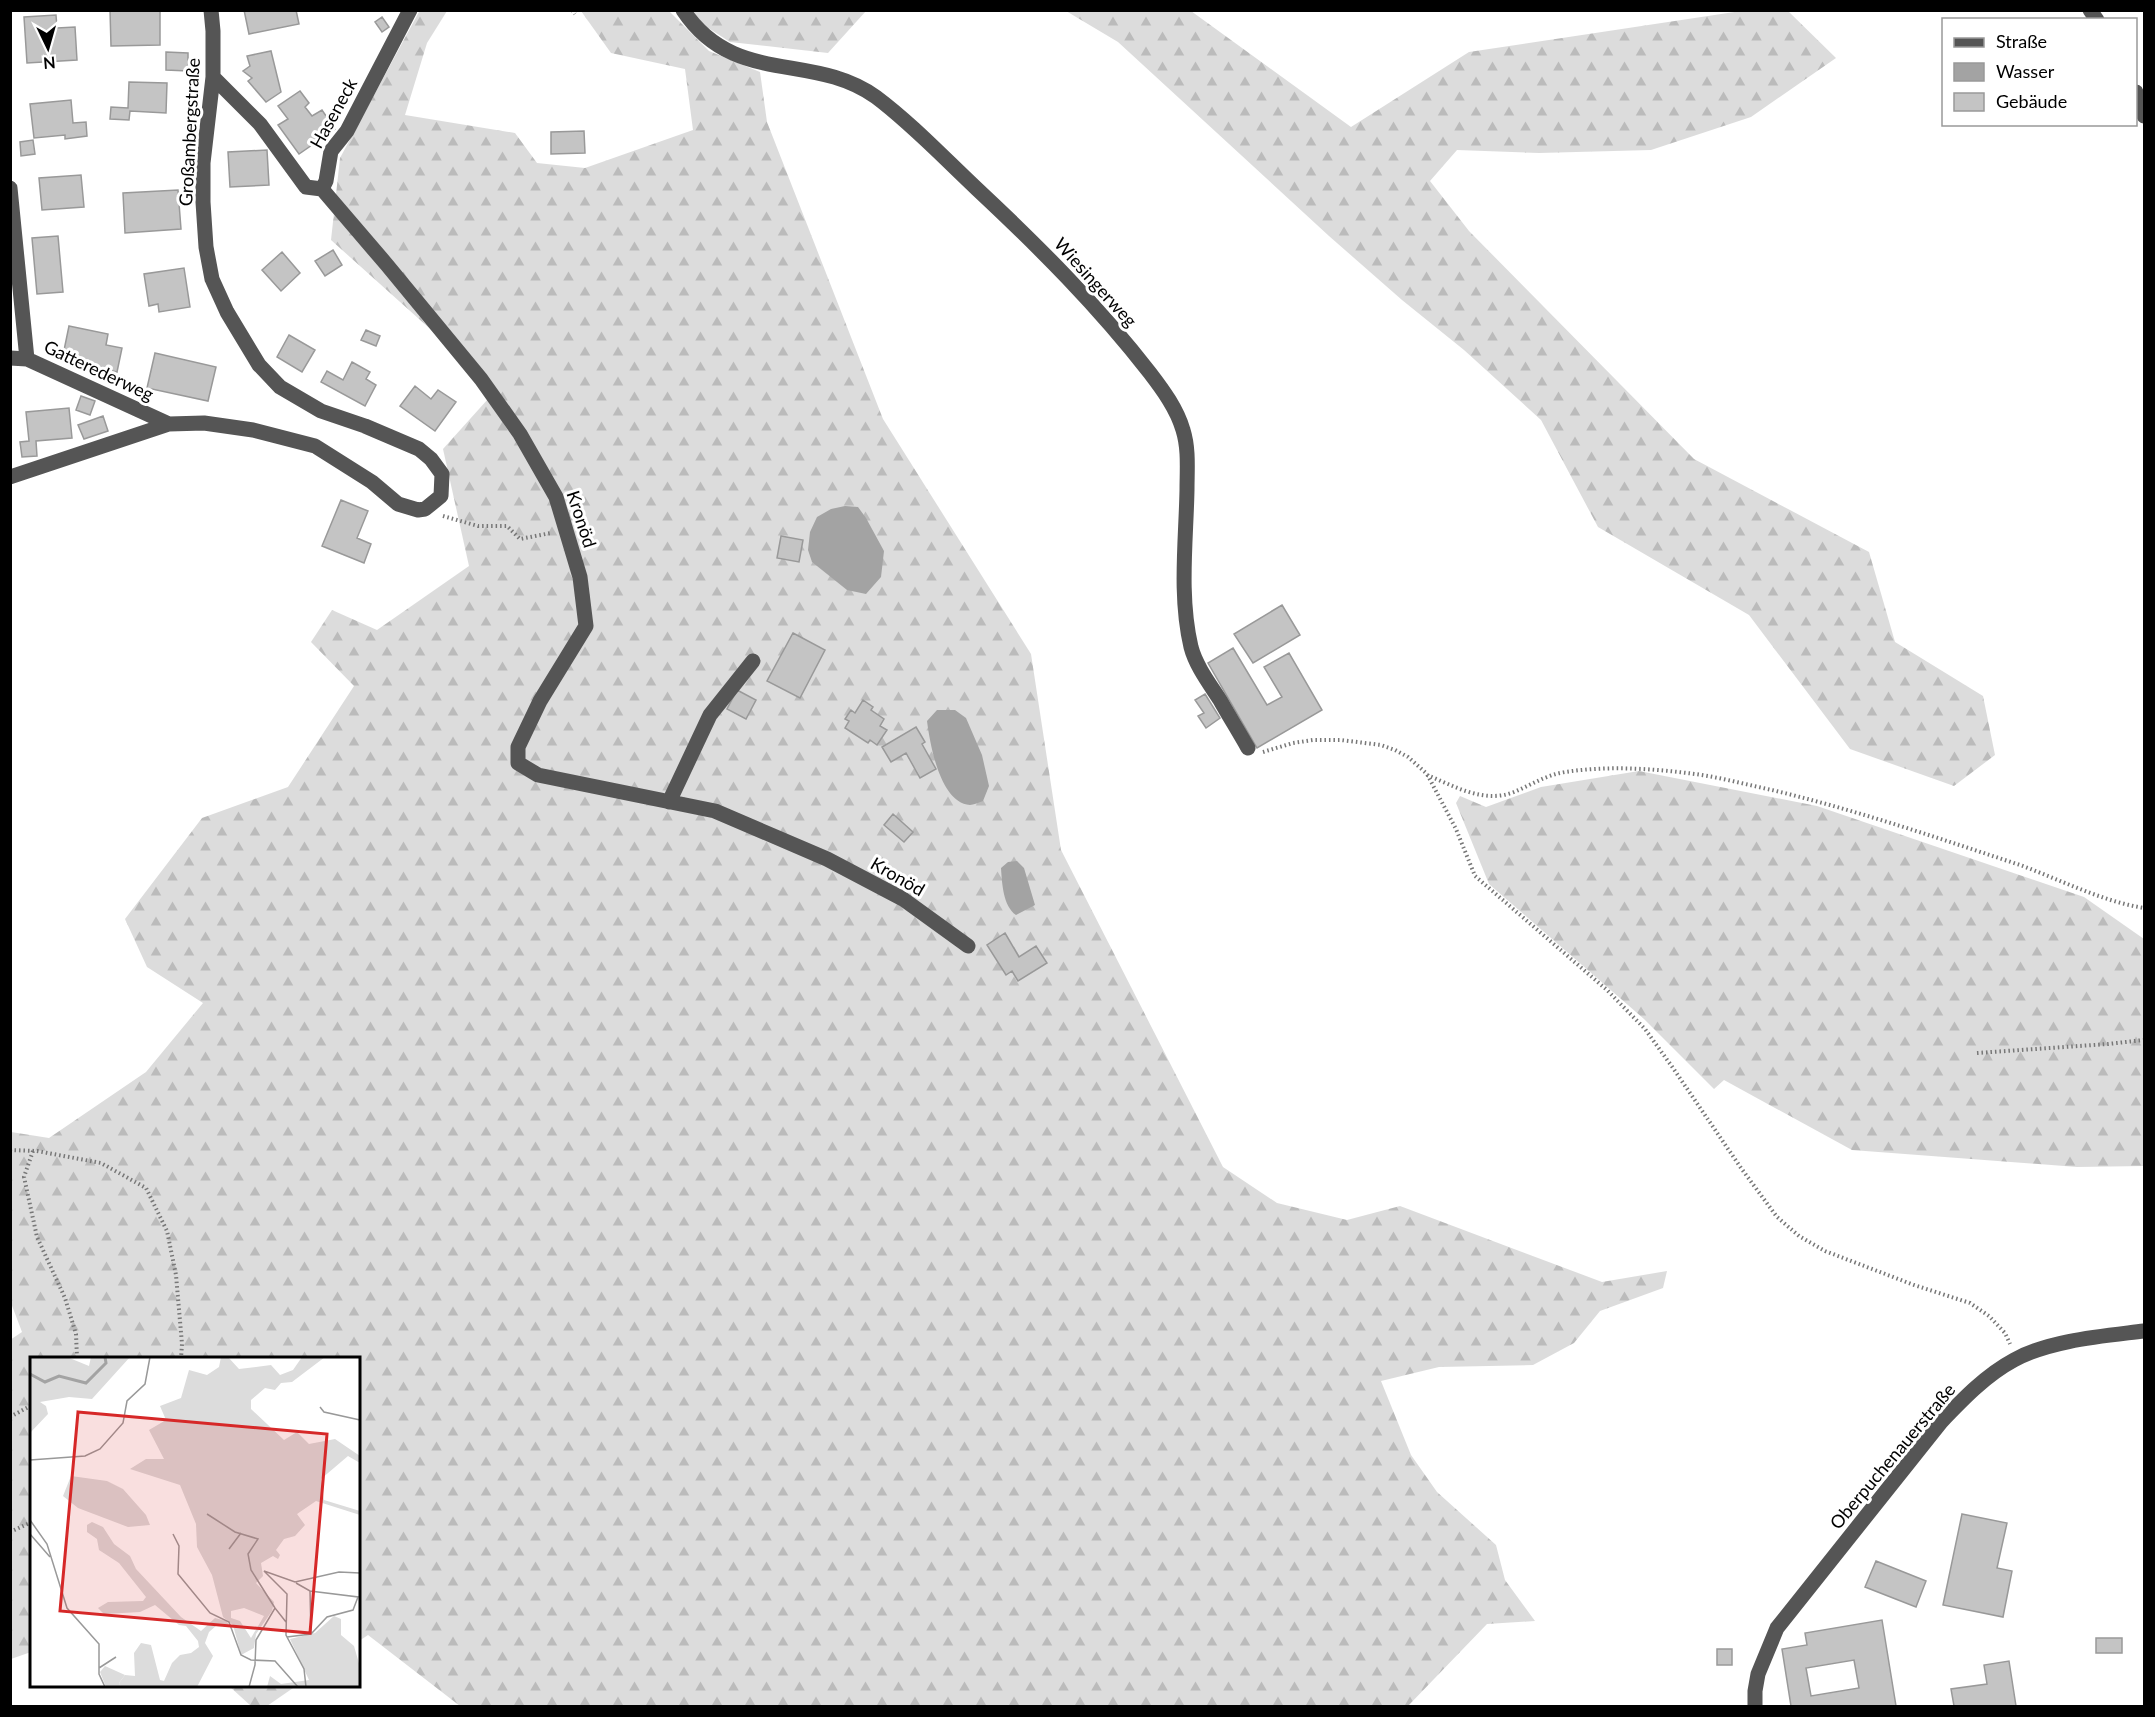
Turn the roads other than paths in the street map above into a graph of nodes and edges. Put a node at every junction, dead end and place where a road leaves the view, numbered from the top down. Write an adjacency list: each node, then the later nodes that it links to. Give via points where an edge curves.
1 (211, 10): 4 (street, Großambergstraße)
2 (410, 10): 8 (street, Haseneck, via 347,131 331,151)
3 (683, 10): 14 (street, Wiesingerweg, via 701,33 724,50 750,61 850,82 875,97 921,135 1047,255 1151,374 1173,406 1183,430 1187,457 1185,601 1191,647)
4 (213, 77): 8 (street, Haseneck, via 261,124 306,187); 11 (street, Großambergstraße, via 203,163 203,202 212,279 227,312 260,365 280,387 321,411 419,449 442,474 441,496 418,510 398,504 345,464 298,440 233,426)
5 (2137, 95): 6 (street)
6 (2145, 116)
7 (10, 188): 10 (street)
8 (322, 189): 15 (street, Kronöd, via 480,379 520,434 556,497 580,577 586,626 540,701 518,747 518,763 538,775)
9 (10, 358): 10 (street, Gatterederweg)
10 (27, 358): 11 (street, Gatterederweg)
11 (169, 424): 12 (street)
12 (10, 477)
13 (753, 661): 15 (street, via 710,715)
14 (1248, 748)
15 (669, 802): 16 (street, Kronöd, via 715,811 827,859 903,898)
16 (968, 946)
17 (2145, 1332): 18 (street, Oberpuchenauerstraße, via 2060,1344 2016,1359 1970,1392 1941,1422 1777,1628 1758,1674)
18 (1755, 1707)

